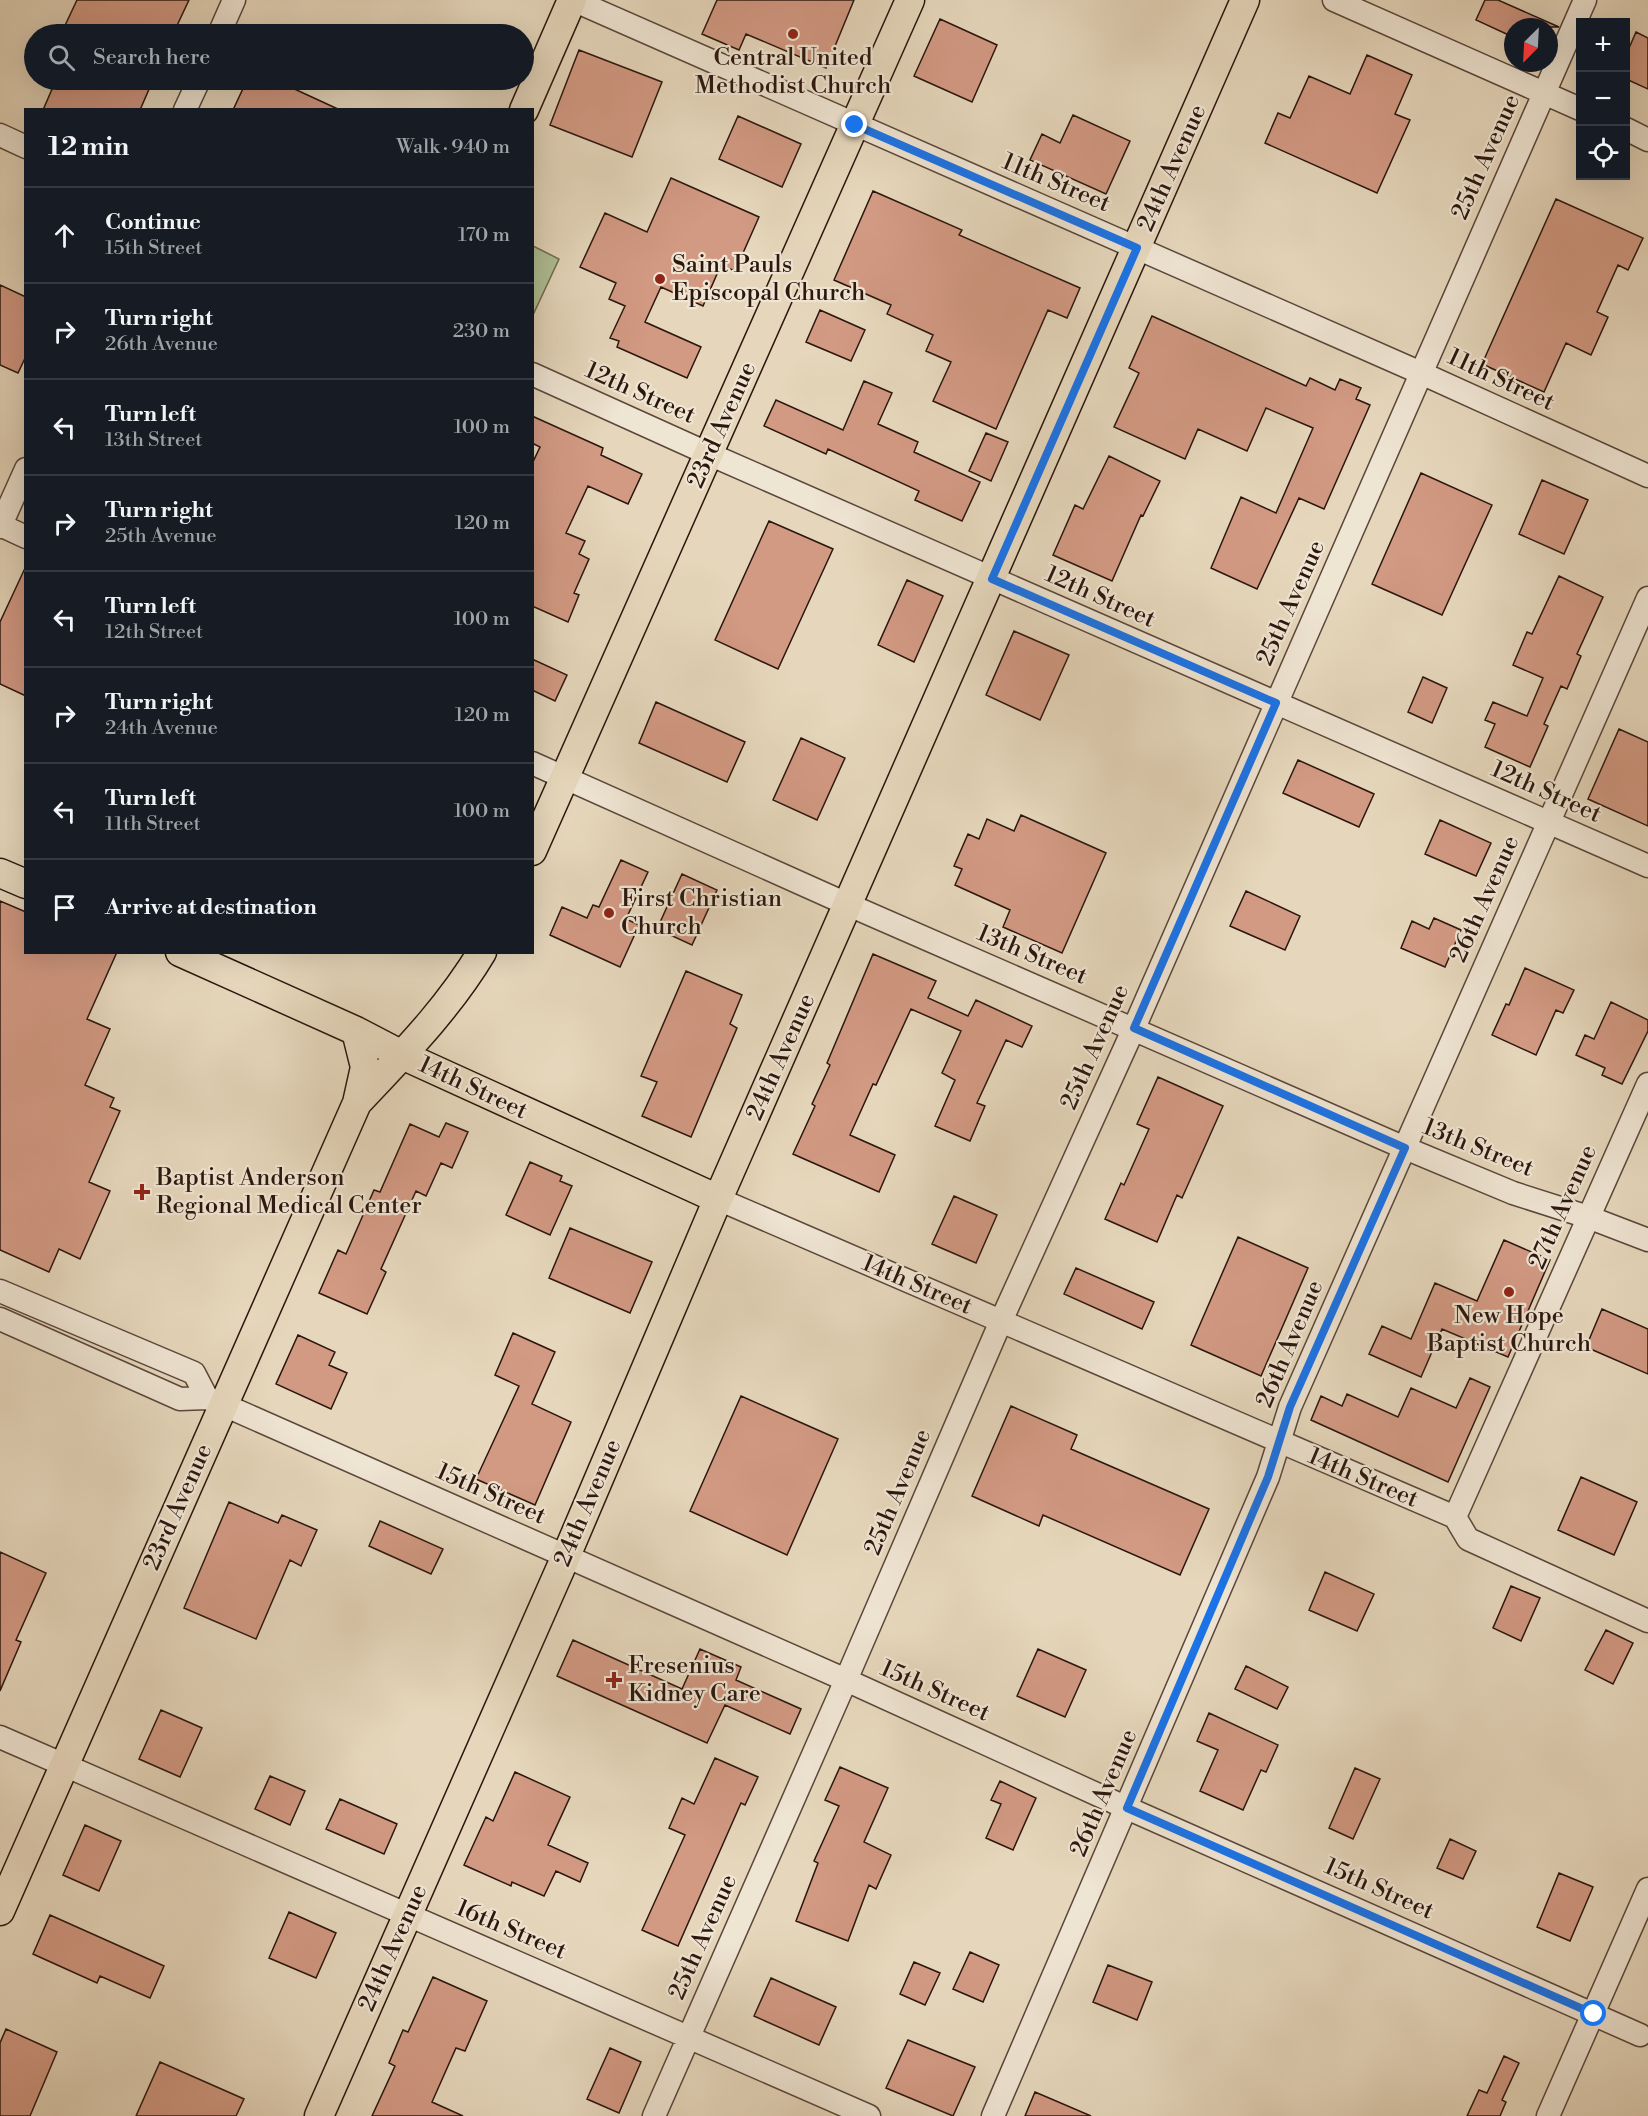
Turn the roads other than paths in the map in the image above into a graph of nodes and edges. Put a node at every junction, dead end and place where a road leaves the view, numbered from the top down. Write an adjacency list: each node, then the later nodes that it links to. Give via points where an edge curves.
1 (234, 0): 7 (street)
2 (573, 0): 8 (main road); 15 (street, 11th Street)
3 (910, 0): 15 (main road, 23rd Avenue)
4 (1245, 0): 20 (main road, 24th Avenue)
5 (1334, 0): 11 (street)
6 (1585, 0): 11 (street, 25th Avenue)
7 (223, 24)
8 (534, 88)
9 (194, 90): 13 (street)
10 (533, 90): 14 (main road)
11 (1544, 93): 12 (street); 21 (street, 25th Avenue)
12 (1576, 107)
13 (186, 108)
14 (525, 108)
15 (855, 125): 20 (street, 11th Street); 23 (main road, 23rd Avenue)
16 (1630, 131): 18 (street)
17 (0, 135): 19 (street)
18 (1648, 140)
19 (24, 146)
20 (1137, 248): 21 (street, 11th Street); 28 (main road, 24th Avenue)
21 (1421, 373): 25 (street, 11th Street); 30 (street, 25th Avenue)
22 (534, 375): 23 (street, 12th Street)
23 (709, 454): 28 (street, 12th Street); 32 (main road, 23rd Avenue)
24 (24, 473): 26 (street)
25 (1648, 476)
26 (0, 526): 27 (street)
27 (24, 536)
28 (992, 579): 30 (street, 12th Street); 38 (main road, 24th Avenue)
29 (1648, 598): 33 (street, 26th Avenue)
30 (1276, 703): 33 (street, 12th Street); 41 (street, 25th Avenue)
31 (534, 764): 32 (street, 13th Street)
32 (565, 778): 34 (main road, 23rd Avenue); 38 (street, 13th Street)
33 (1548, 823): 35 (street, 12th Street); 46 (street, 26th Avenue)
34 (534, 847)
35 (1648, 866)
36 (0, 873): 37 (main road)
37 (24, 883)
38 (849, 905): 41 (street, 13th Street); 47 (main road, 24th Avenue)
39 (184, 954): 42 (main road, 14th Street)
40 (481, 954): 43 (main road, 23rd Avenue, via 436,1018)
41 (1134, 1028): 46 (street, 13th Street); 52 (street, 25th Avenue)
42 (356, 1031): 43 (main road, 14th Street); 45 (main road, 23rd Avenue, via 365,1067)
43 (402, 1055): 45 (main road, 23rd Avenue); 47 (main road, 14th Street)
44 (1648, 1084): 48 (street, 27th Avenue)
45 (357, 1103): 53 (main road, 23rd Avenue)
46 (1405, 1148): 48 (street, 13th Street, via 1513,1193); 54 (street, 26th Avenue, via 1290,1407)
47 (718, 1199): 52 (street, 14th Street); 56 (main road, 24th Avenue)
48 (1588, 1217): 49 (street, 13th Street); 55 (street, 27th Avenue)
49 (1648, 1240)
50 (0, 1291): 53 (street, via 194,1373)
51 (0, 1319): 53 (street, 15th Street, via 180,1399)
52 (1001, 1321): 54 (street, 14th Street); 58 (street, 25th Avenue)
53 (215, 1402): 56 (street, 15th Street); 60 (main road, 23rd Avenue)
54 (1279, 1442): 55 (street, 14th Street); 61 (street, 26th Avenue, via 1268,1477)
55 (1455, 1517): 57 (street, via 1468,1539)
56 (566, 1556): 58 (street, 15th Street); 64 (main road, 24th Avenue)
57 (1648, 1621)
58 (846, 1680): 61 (street, 15th Street); 67 (street, 25th Avenue)
59 (0, 1737): 60 (street, 16th Street)
60 (64, 1764): 63 (main road, 23rd Avenue); 64 (street, 16th Street)
61 (1127, 1808): 65 (street, 15th Street); 71 (street, 26th Avenue)
62 (1648, 1889): 65 (street)
63 (0, 1911)
64 (407, 1915): 67 (street, 16th Street); 68 (main road, 24th Avenue)
65 (1594, 2014): 66 (street, 15th Street); 72 (street)
66 (1640, 2035)
67 (688, 2037): 69 (street, 25th Avenue); 70 (street, 16th Street)
68 (319, 2116)
69 (654, 2116)
70 (869, 2116)
71 (993, 2116)
72 (1548, 2116)

